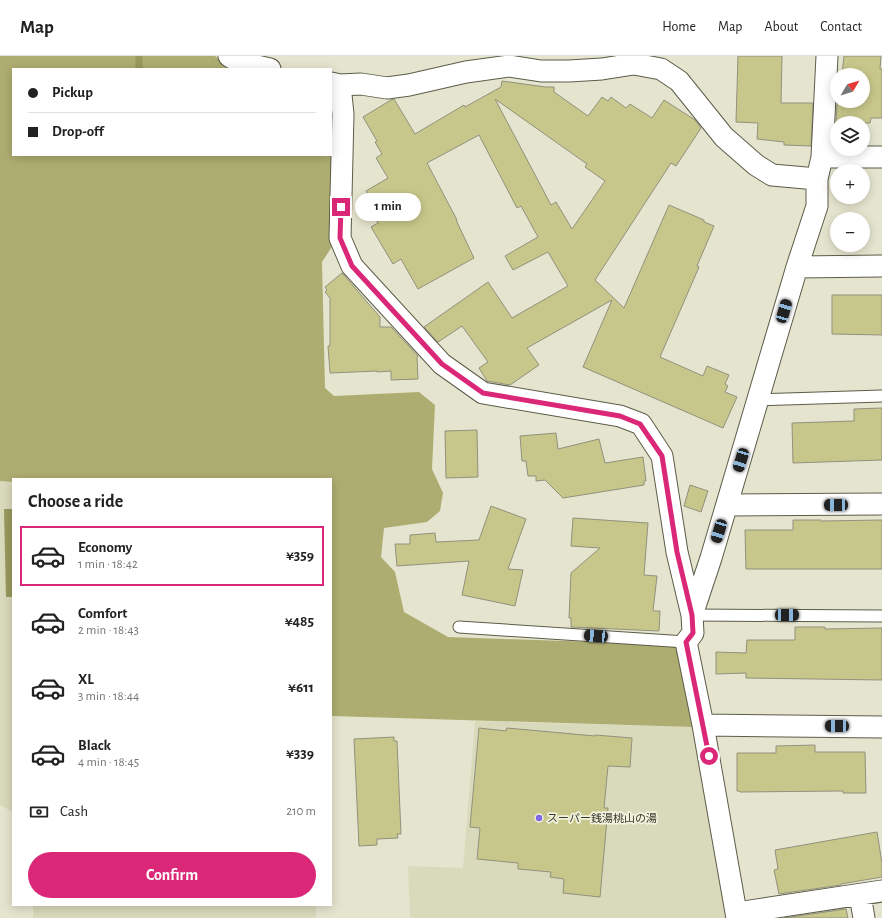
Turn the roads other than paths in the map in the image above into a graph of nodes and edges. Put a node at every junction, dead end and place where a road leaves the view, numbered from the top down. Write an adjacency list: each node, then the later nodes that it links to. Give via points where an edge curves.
1 (229, 56): 3 (street, via 239,62)
2 (827, 56): 5 (street)
3 (266, 68)
4 (335, 84): 7 (street, via 387,88 509,66 541,71 569,71 634,64 662,69 679,81 724,137 756,165 772,175); 14 (street, via 343,114 340,238 352,266 442,364 483,393 620,416 640,424 662,456 677,552)
5 (822, 157): 6 (street); 7 (street)
6 (882, 157)
7 (817, 179): 9 (street, via 817,206)
8 (882, 266): 9 (street)
9 (797, 267): 11 (street)
10 (882, 396): 11 (lane)
11 (758, 400): 13 (street)
12 (882, 504): 13 (street)
13 (727, 505): 14 (street)
14 (692, 615): 15 (lane); 17 (street, via 693,633)
15 (882, 616)
16 (460, 627): 17 (lane)
17 (686, 642): 18 (street)
18 (703, 725): 19 (street); 22 (street)
19 (882, 727)
20 (882, 891): 21 (street)
21 (860, 895): 22 (street); 23 (street)
22 (737, 915)
23 (864, 918)

